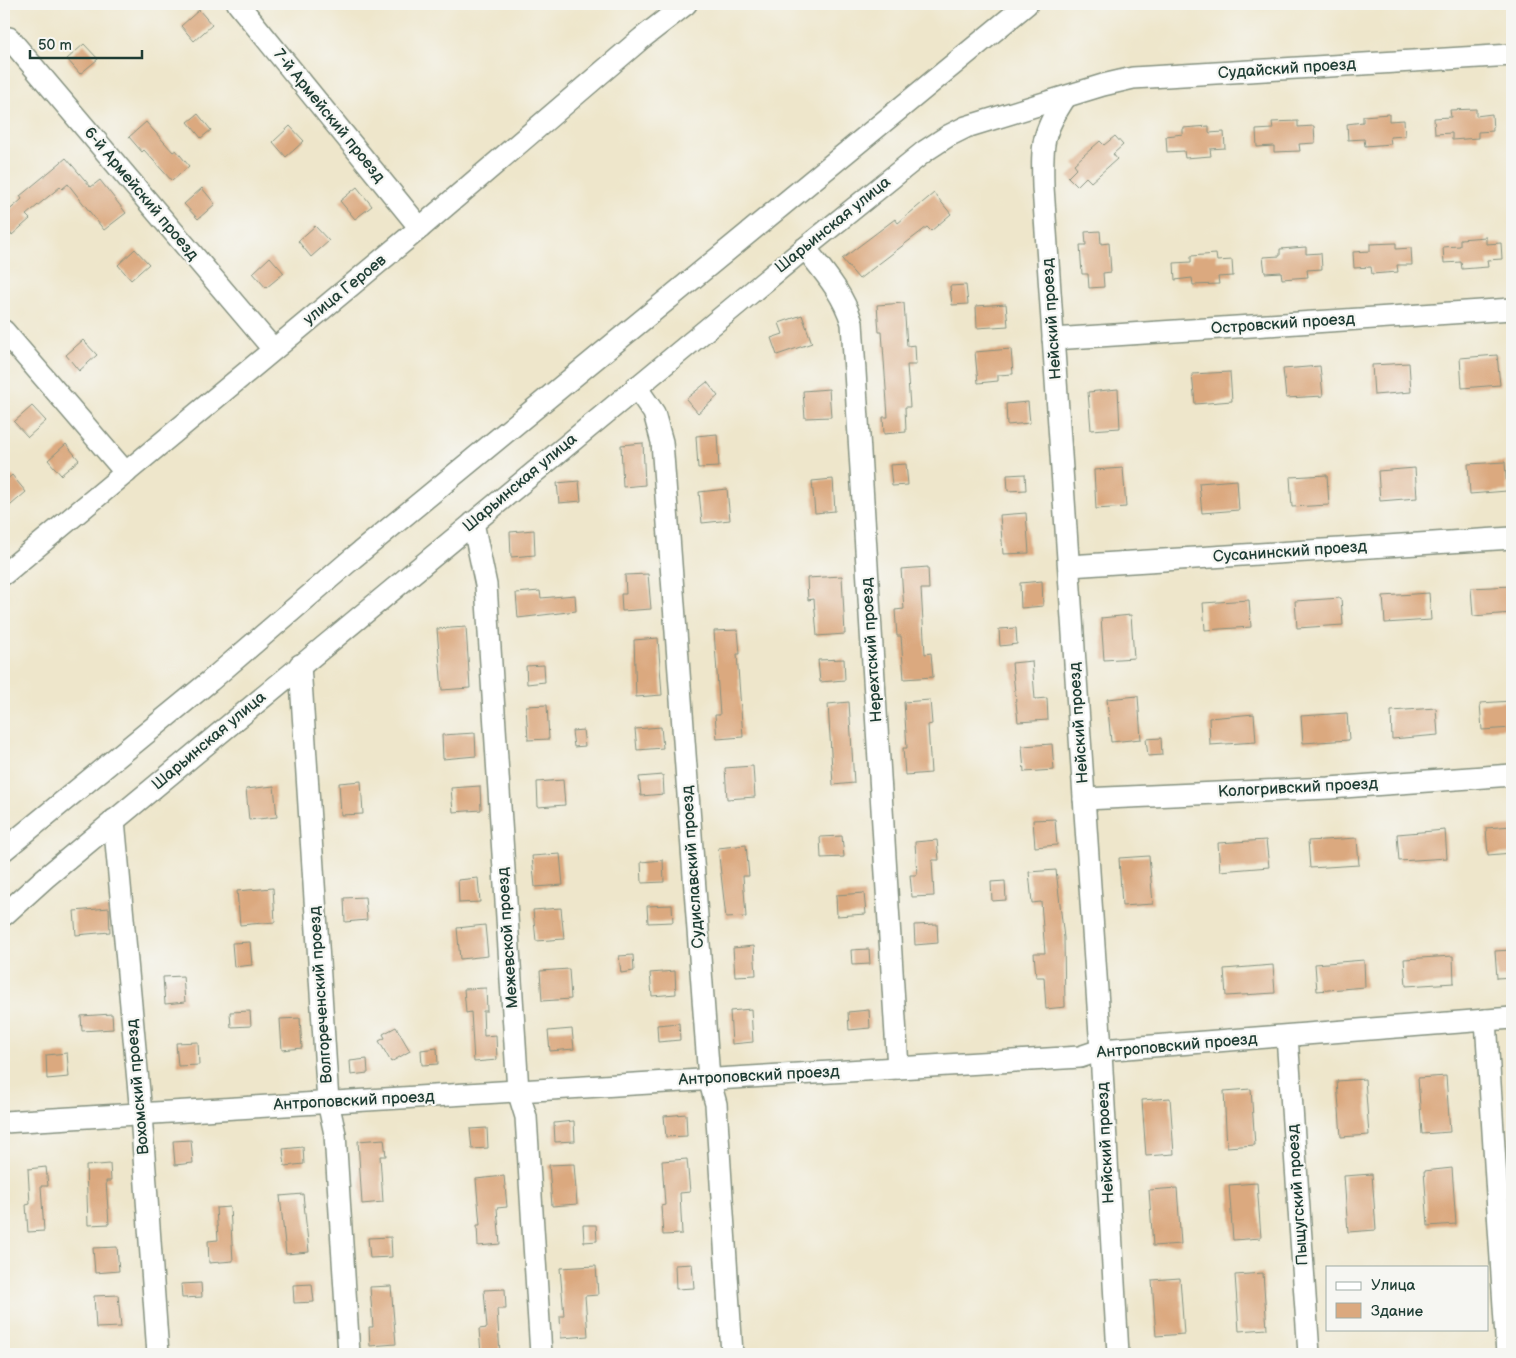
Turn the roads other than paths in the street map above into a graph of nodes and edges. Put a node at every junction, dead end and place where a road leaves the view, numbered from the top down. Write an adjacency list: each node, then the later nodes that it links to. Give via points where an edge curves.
1 (238, 4): 7 (street, 7-й Армейский проезд)
2 (686, 4): 7 (street, улица Героев)
3 (1028, 4): 23 (street, via 353,558 210,681)
4 (9, 38): 12 (street, 6-й Армейский проезд)
5 (1512, 55): 6 (street, Судайский проезд, via 1134,78)
6 (1065, 98): 8 (street, Шарьинская улица, via 948,136); 11 (street, Нейский проезд, via 1050,121 1042,146)
7 (420, 228): 12 (street, улица Героев)
8 (805, 248): 13 (street, Шарьинская улица); 29 (street, Нерехтский проезд, via 838,290 852,323)
9 (1512, 309): 11 (street, Островский проезд)
10 (4, 331): 14 (street)
11 (1053, 339): 17 (street, Нейский проезд)
12 (273, 349): 14 (street, улица Героев)
13 (636, 387): 15 (street, Шарьинская улица); 30 (street, Судиславский проезд, via 654,414 662,442)
14 (126, 473): 18 (street, улица Героев)
15 (473, 523): 19 (street, Шарьинская улица); 31 (street, Межевской проезд, via 486,585)
16 (1512, 538): 17 (street, Сусанинский проезд)
17 (1069, 566): 21 (street, Нейский проезд)
18 (4, 574)
19 (300, 665): 22 (street, Шарьинская улица); 32 (street, Волгореченский проезд)
20 (1512, 775): 21 (street, Кологривский проезд, via 1329,788)
21 (1084, 799): 28 (street, Нейский проезд)
22 (114, 820): 24 (street, Шарьинская улица); 33 (street, Вохомский проезд)
23 (4, 850)
24 (4, 915)
25 (1512, 1018): 26 (street, Антроповский проезд)
26 (1486, 1020): 27 (street, Антроповский проезд); 41 (street)
27 (1286, 1036): 28 (street, Антроповский проезд); 40 (street, Пыщугский проезд)
28 (1101, 1050): 29 (street, Антроповский проезд, via 1080,1057); 39 (street, Нейский проезд)
29 (898, 1068): 30 (street, Антроповский проезд)
30 (709, 1079): 31 (street, Антроповский проезд); 38 (street, Судиславский проезд, via 716,1104)
31 (518, 1091): 32 (street, Антроповский проезд); 37 (street, Межевской проезд, via 526,1117)
32 (328, 1102): 33 (street, Антроповский проезд); 36 (street, Волгореченский проезд, via 335,1134)
33 (142, 1114): 34 (street, Антроповский проезд); 35 (street, Вохомский проезд)
34 (4, 1122)
35 (158, 1354)
36 (349, 1354)
37 (541, 1354)
38 (732, 1354)
39 (1118, 1354)
40 (1310, 1354)
41 (1508, 1354)

